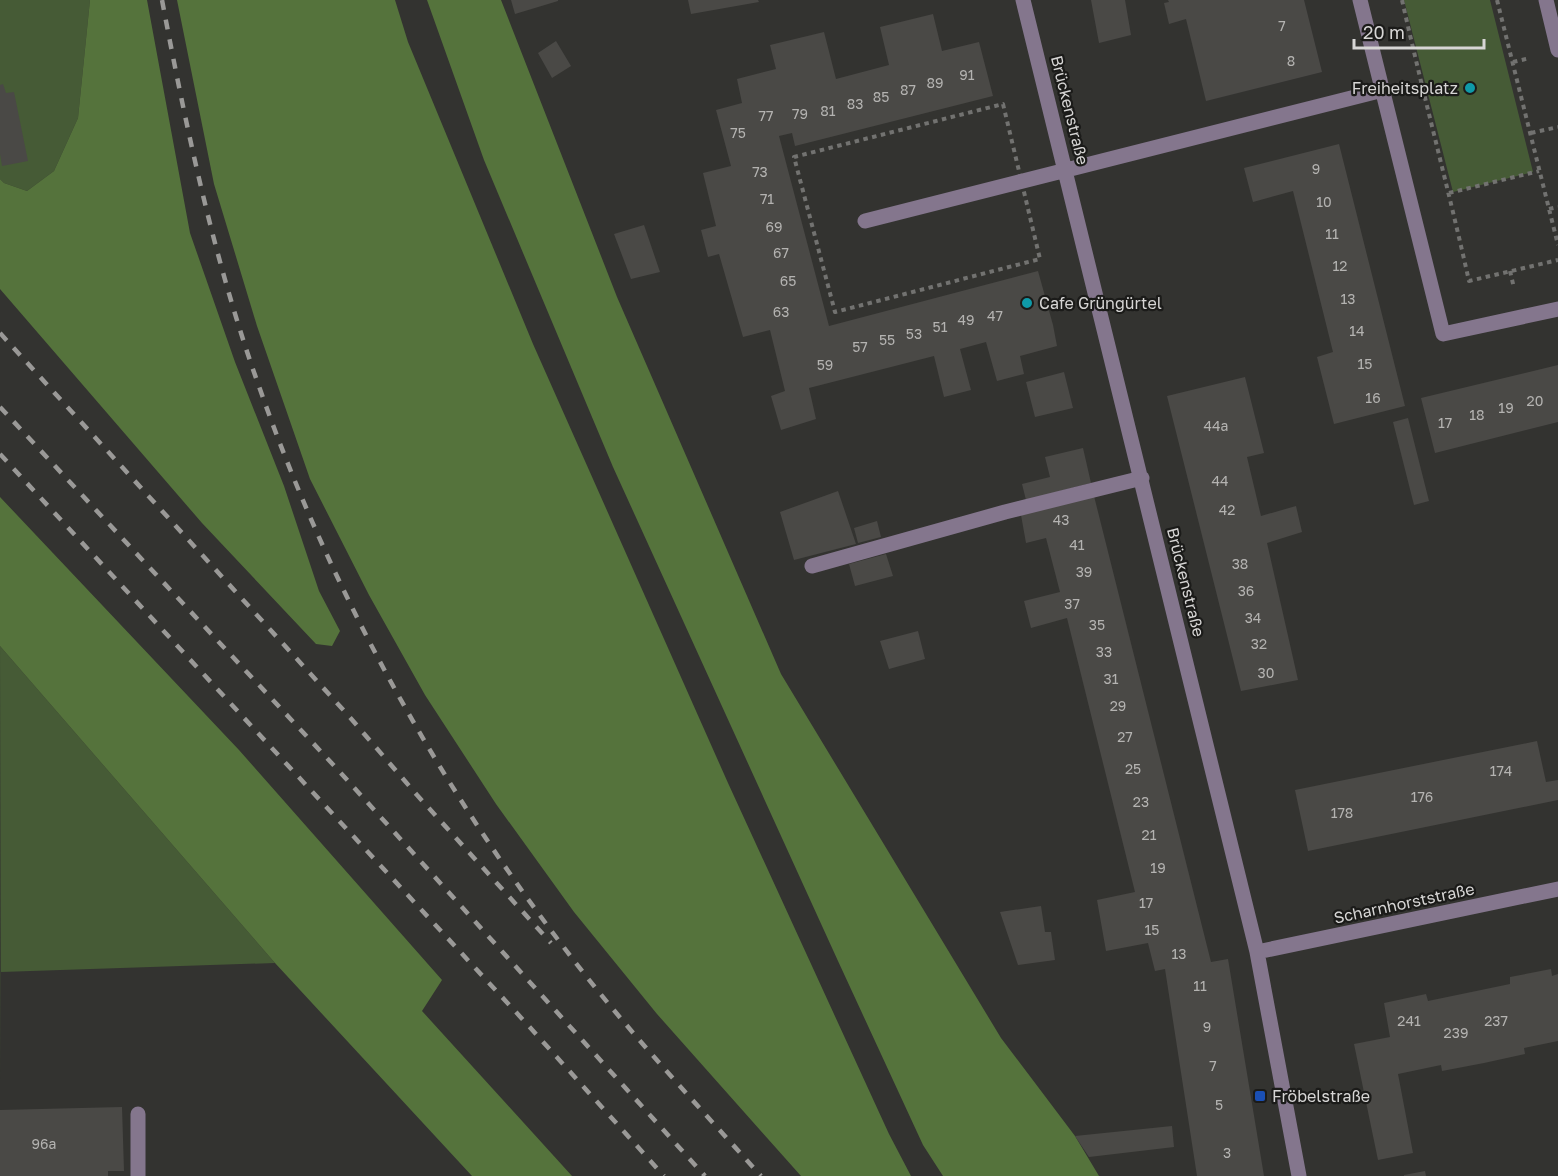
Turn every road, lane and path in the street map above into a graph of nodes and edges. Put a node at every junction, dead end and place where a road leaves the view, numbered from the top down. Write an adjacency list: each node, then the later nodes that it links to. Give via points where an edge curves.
1 (1023, 0): 10 (street, Brückenstraße)
2 (1360, 0): 7 (street)
3 (1402, 0): 12 (path)
4 (1497, 0): 9 (path)
5 (1546, 0): 6 (street)
6 (1558, 50)
7 (1383, 90): 10 (street); 18 (street, via 1443,334)
8 (1558, 127): 9 (path)
9 (1531, 134): 11 (path)
10 (1066, 170): 15 (street); 19 (street, Brückenstraße)
11 (1539, 171): 12 (path); 14 (path)
12 (1449, 193): 17 (path, via 1469,281)
13 (1558, 207): 14 (path)
14 (1549, 209): 16 (path)
15 (865, 221)
16 (1558, 245)
17 (1558, 260)
18 (1558, 309)
19 (1142, 478): 20 (street); 22 (street, Brückenstraße)
20 (812, 566)
21 (1558, 889): 22 (street, Scharnhorststraße)
22 (1257, 952): 25 (street, Brückenstraße)
23 (138, 1114): 24 (street)
24 (138, 1176)
25 (1299, 1176)

